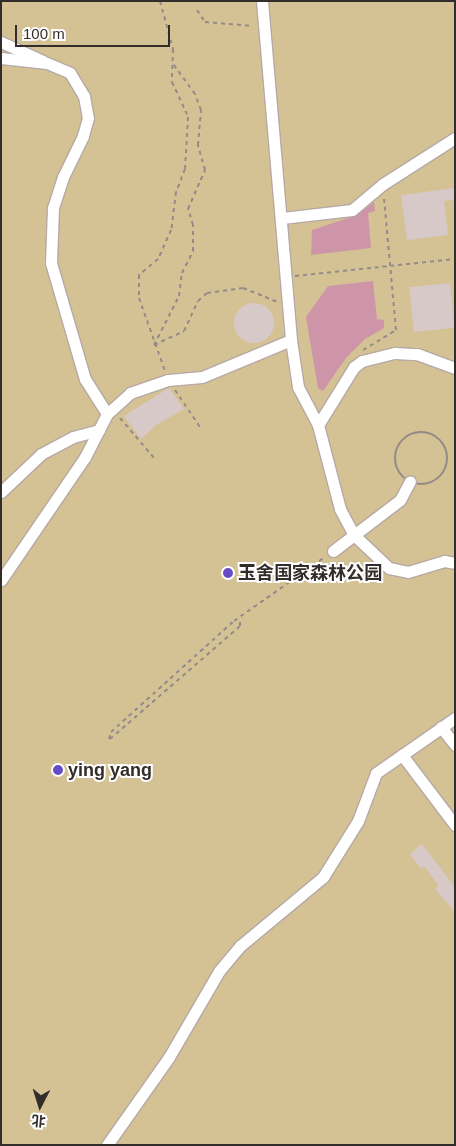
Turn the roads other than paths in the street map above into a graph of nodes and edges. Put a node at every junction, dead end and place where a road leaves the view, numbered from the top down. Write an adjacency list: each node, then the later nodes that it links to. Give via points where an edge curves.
1 (262, 1): 6 (street)
2 (1, 42): 4 (street, via 28,51)
3 (1, 58): 4 (street)
4 (47, 63): 9 (street, via 70,74 84,96 87,111 83,136 63,177 53,208 51,263 85,378)
5 (455, 138): 6 (street, via 383,184 352,210 340,214)
6 (282, 218): 7 (street)
7 (291, 340): 9 (street, via 202,377 168,380 130,392); 10 (street, via 298,387)
8 (455, 368): 10 (street, via 417,354 395,353 362,361 354,367)
9 (110, 411): 11 (street)
10 (318, 424): 14 (street, via 340,509)
11 (99, 430): 13 (street, via 73,437 41,454); 17 (street, via 85,457)
12 (410, 482): 14 (street, via 400,500)
13 (1, 492)
14 (354, 536): 15 (street); 16 (street, via 389,568 399,571 408,572 444,561)
15 (333, 551)
16 (455, 563)
17 (1, 580)
18 (455, 718): 19 (street)
19 (442, 728): 20 (street); 21 (street)
20 (455, 745)
21 (402, 755): 22 (street); 23 (street, via 376,774 358,821 323,877 240,946 219,971 169,1057)
22 (455, 825)
23 (107, 1145)

